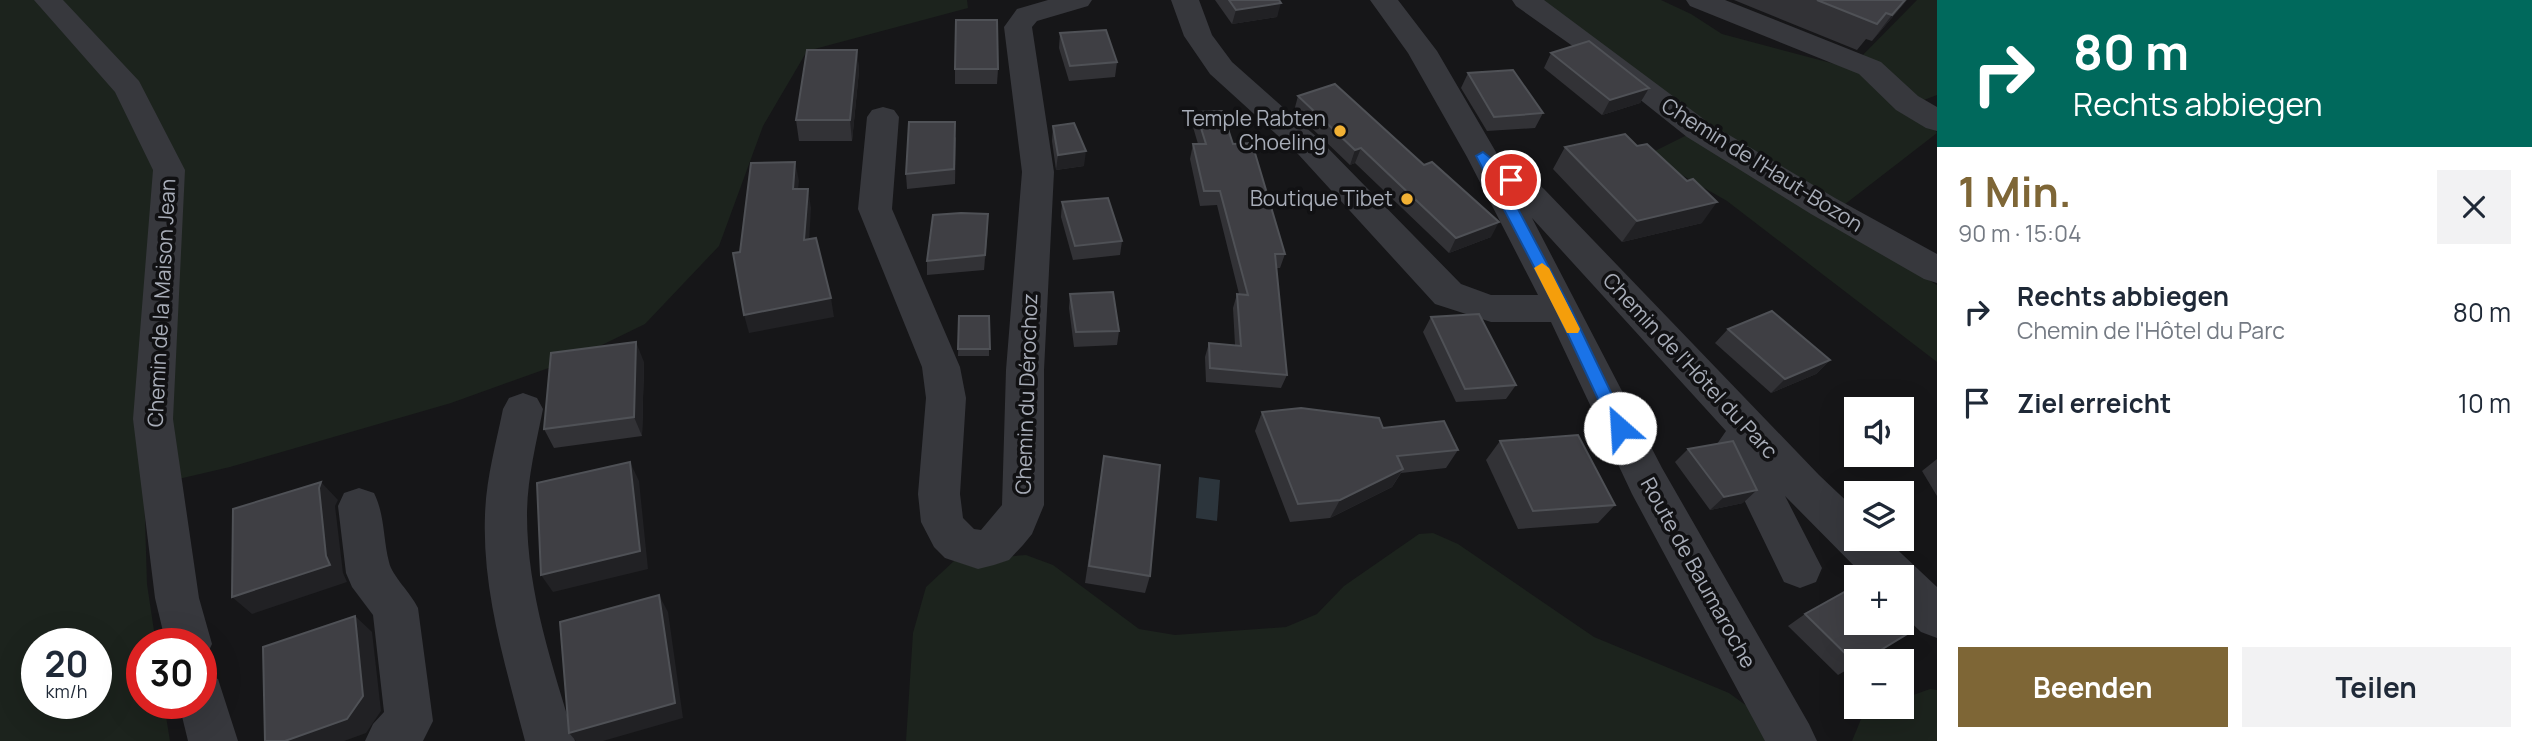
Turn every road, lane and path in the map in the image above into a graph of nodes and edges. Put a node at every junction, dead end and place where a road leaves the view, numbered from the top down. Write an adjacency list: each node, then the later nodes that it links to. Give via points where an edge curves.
1 (48, 0): 21 (street, Chemin de la Maison Jean, via 128,88 169,170 153,419 175,585)
2 (1077, 0): 9 (street, Chemin du Dérochoz, via 1027,15 1018,27 1038,172 1023,505 1008,532 994,546 978,550 960,544 942,522 941,367 875,209)
3 (1185, 0): 13 (street, via 1198,36 1221,68 1309,147 1448,294 1476,307 1508,311)
4 (1384, 0): 11 (street, Route de Baumaroche, via 1422,51)
5 (1511, 0): 8 (street)
6 (1526, 0): 12 (street, Chemin de l'Haut-Bozon, via 1698,130)
7 (1700, 0): 10 (street, via 1870,68 1907,103)
8 (1556, 44)
9 (883, 117)
10 (1937, 121)
11 (1483, 156): 13 (street, Route de Baumaroche); 15 (street, Chemin de l'Hôtel du Parc, via 1561,227)
12 (1937, 270)
13 (1562, 307): 26 (street, Route de Baumaroche, via 1647,481)
14 (523, 409): 25 (street, via 506,514 507,554 524,645)
15 (1755, 438): 17 (street, Chemin de l'Hôtel du Parc); 18 (street, via 1737,444)
16 (359, 506): 24 (street, via 368,573 395,608 409,722)
17 (1883, 565)
18 (1800, 568)
19 (1914, 595): 20 (street)
20 (1937, 617)
21 (185, 628)
22 (207, 719): 23 (street)
23 (213, 741)
24 (390, 741)
25 (550, 741)
26 (1791, 741)

